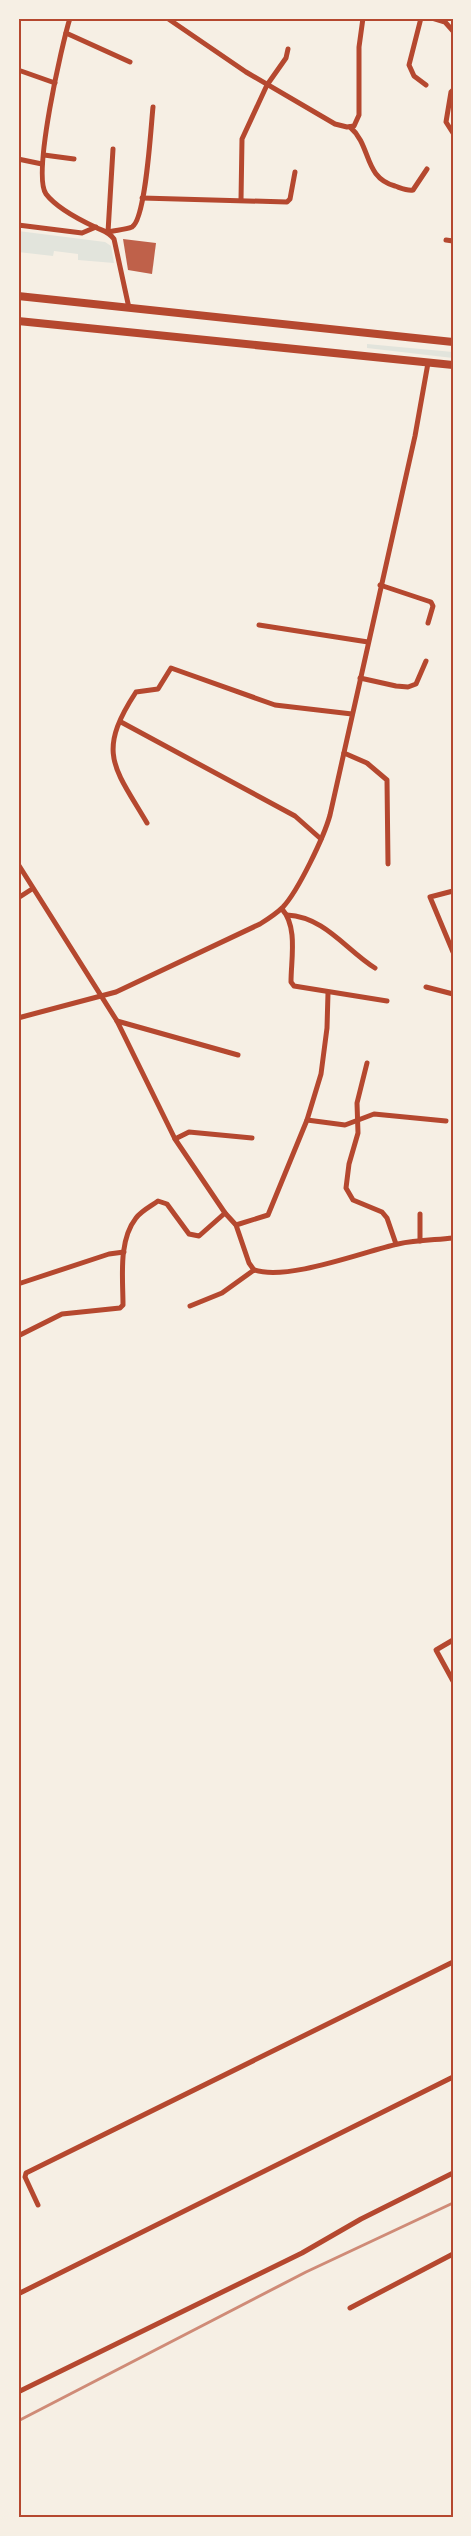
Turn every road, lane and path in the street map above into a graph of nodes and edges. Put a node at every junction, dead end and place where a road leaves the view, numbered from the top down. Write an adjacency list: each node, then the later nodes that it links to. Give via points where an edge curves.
1 (70, 18): 8 (street)
2 (166, 18): 13 (street)
3 (363, 18): 17 (street, via 359,115)
4 (421, 18): 14 (street, via 409,65 414,76)
5 (432, 18): 6 (street)
6 (451, 24): 7 (street)
7 (453, 31)
8 (66, 33): 10 (street); 12 (street)
9 (288, 49): 13 (street)
10 (130, 62)
11 (21, 71): 12 (street)
12 (55, 83): 20 (street)
13 (267, 85): 17 (street, via 335,124); 27 (street, via 242,139)
14 (426, 86)
15 (453, 90): 18 (street, via 446,122)
16 (153, 107): 26 (street)
17 (350, 127): 24 (street, via 358,134 375,176 384,183 413,190)
18 (453, 133)
19 (114, 149): 30 (street)
20 (44, 155): 22 (street); 23 (street)
21 (18, 159): 23 (street)
22 (74, 159)
23 (42, 164): 29 (street, via 44,192)
24 (427, 169)
25 (295, 172): 27 (street, via 287,202)
26 (142, 198): 27 (street); 30 (street, via 136,223)
27 (241, 200)
28 (18, 225): 29 (street, via 82,233)
29 (96, 227): 30 (street)
30 (108, 232): 32 (street, via 117,247)
31 (18, 296): 32 (main road)
32 (129, 308): 34 (main road)
33 (18, 321): 35 (main road)
34 (453, 342)
35 (428, 363): 36 (main road); 37 (street)
36 (453, 364)
37 (380, 585): 38 (street, via 431,602); 40 (street)
38 (428, 623)
39 (259, 626): 40 (street)
40 (368, 642): 42 (street)
41 (426, 661): 42 (street, via 416,684 408,687)
42 (360, 678): 43 (street)
43 (352, 714): 44 (street, via 275,705 171,668 158,689 136,692); 45 (street)
44 (121, 722): 46 (street, via 114,738 112,760); 47 (street, via 295,816)
45 (344, 753): 47 (street); 49 (street, via 367,763 387,780)
46 (147, 823)
47 (321, 839): 53 (street)
48 (18, 864): 50 (street)
49 (388, 864)
50 (32, 889): 52 (street); 60 (street)
51 (453, 891): 55 (street, via 430,897)
52 (18, 898)
53 (282, 909): 54 (street); 60 (street, via 239,934)
54 (287, 915): 56 (street, via 309,919 326,929); 58 (street, via 292,927 292,984)
55 (453, 952)
56 (375, 968)
57 (426, 987): 59 (street)
58 (328, 993): 61 (street); 66 (street, via 325,1053)
59 (453, 994)
60 (102, 996): 62 (street); 63 (street)
61 (387, 1001)
62 (18, 1018)
63 (117, 1021): 64 (street); 70 (street)
64 (238, 1055)
65 (367, 1064): 67 (street)
66 (307, 1120): 67 (street, via 335,1125); 73 (street, via 268,1215)
67 (356, 1121): 68 (street, via 374,1114); 76 (street, via 358,1133 346,1188 353,1200 382,1212)
68 (446, 1121)
69 (252, 1138): 70 (street, via 189,1132)
70 (175, 1139): 71 (street)
71 (225, 1214): 73 (street); 77 (street, via 195,1236 189,1234 167,1204 158,1201 136,1217)
72 (420, 1214): 75 (street)
73 (236, 1225): 78 (street)
74 (453, 1238): 75 (street)
75 (420, 1240): 76 (street)
76 (396, 1244): 78 (street, via 283,1272)
77 (124, 1252): 79 (street); 81 (street, via 120,1308 62,1314)
78 (254, 1270): 80 (street, via 222,1293)
79 (18, 1284)
80 (190, 1306)
81 (18, 1336)
82 (453, 1640): 83 (street, via 436,1650)
83 (453, 1681)
84 (453, 1962): 87 (street, via 26,2173)
85 (453, 2077): 89 (street)
86 (453, 2173): 91 (street, via 302,2253)
87 (38, 2205)
88 (453, 2254): 90 (street)
89 (18, 2294)
90 (350, 2308)
91 (18, 2392)

